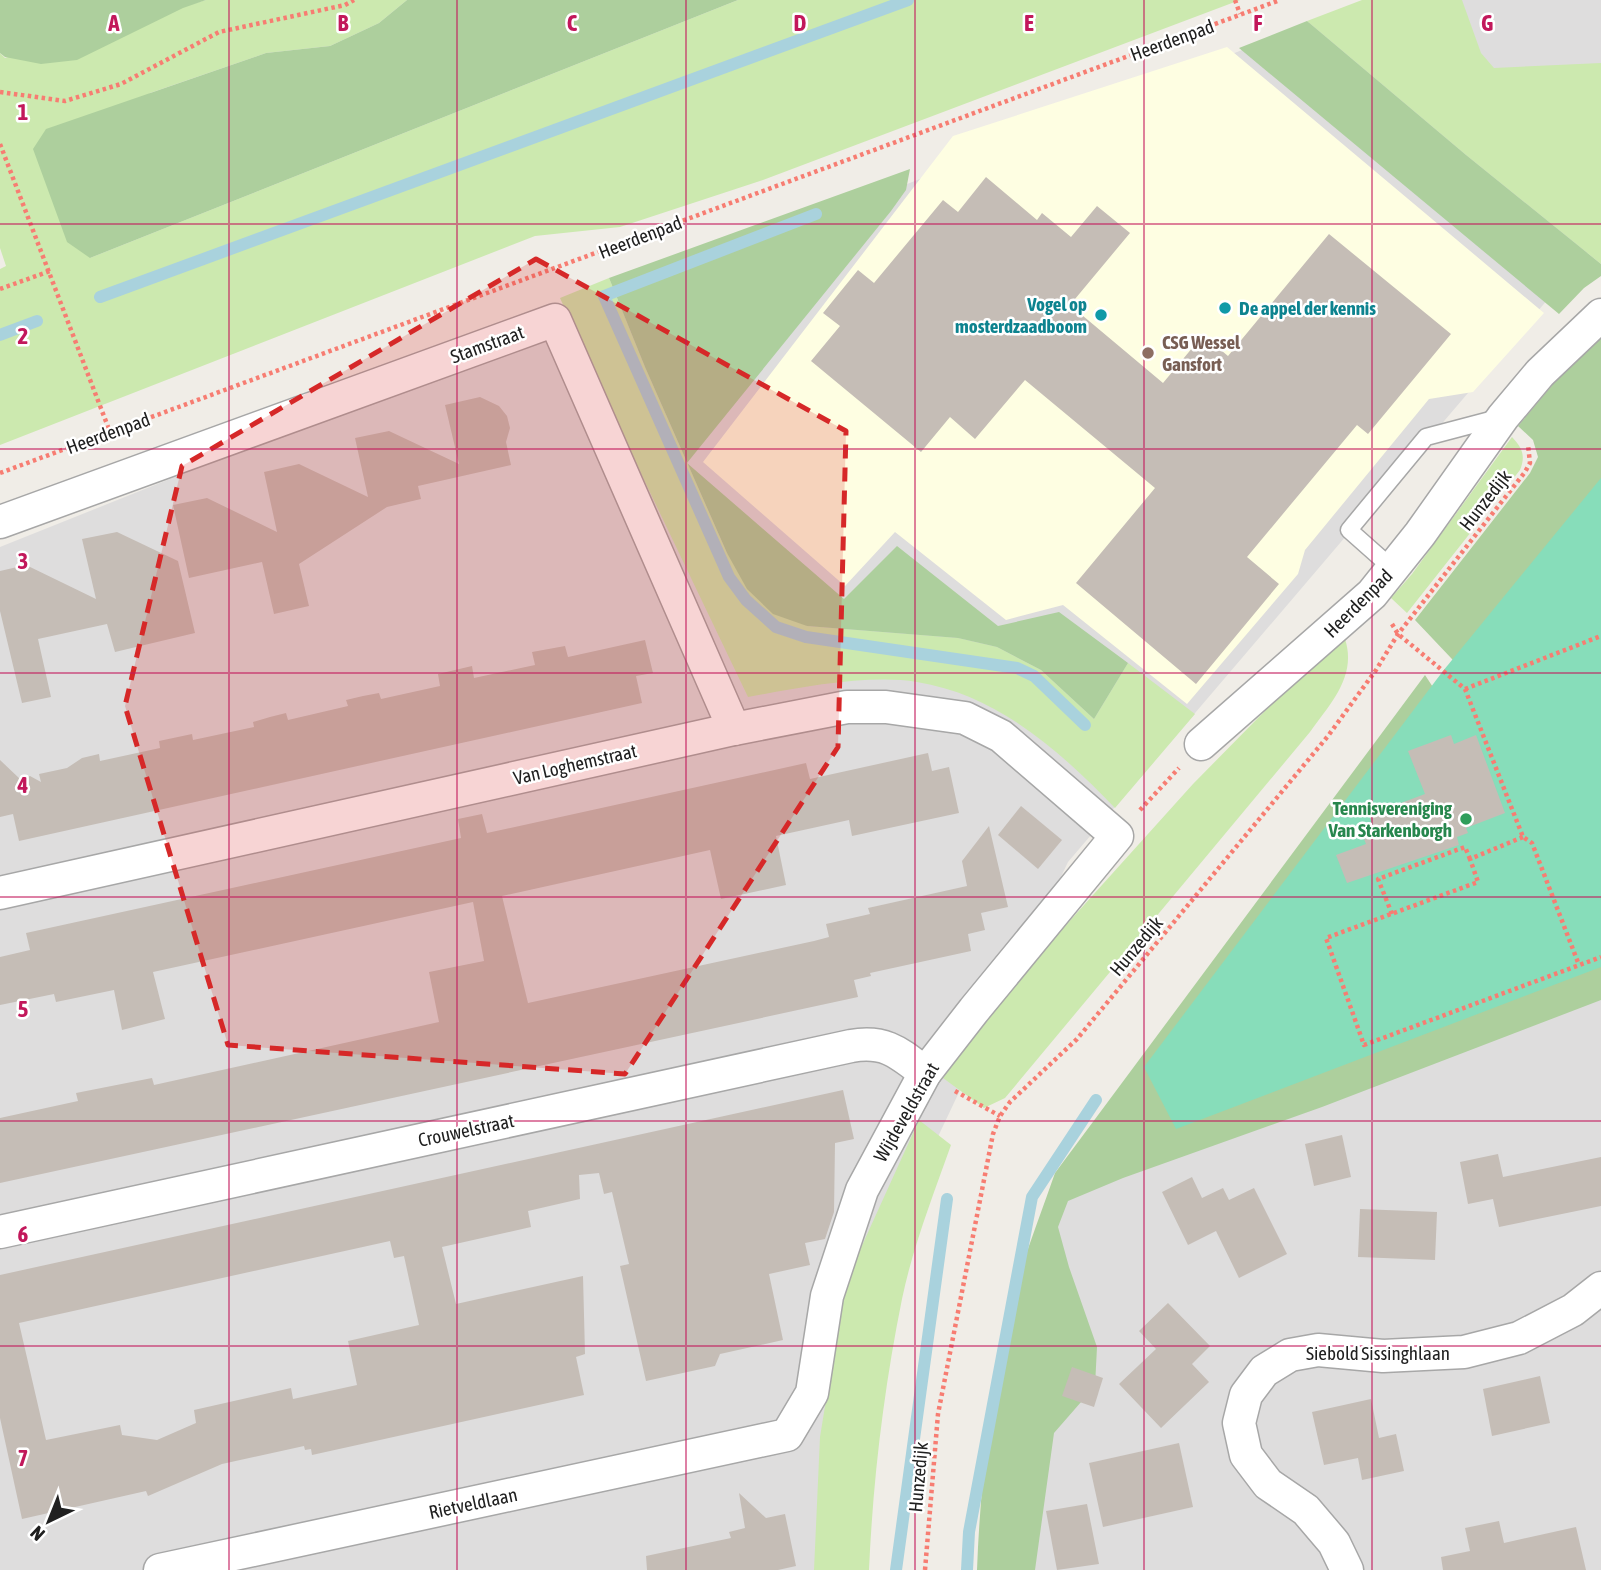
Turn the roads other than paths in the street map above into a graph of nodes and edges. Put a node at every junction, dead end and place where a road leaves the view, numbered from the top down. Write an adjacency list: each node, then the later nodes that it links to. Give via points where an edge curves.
1 (1601, 315): 2 (street, Heerdenpad, via 1540,373)
2 (1503, 417): 4 (street, Heerdenpad); 4 (lane, via 1426,438 1349,530)
3 (0, 522): 5 (street, Stamstraat, via 555,320)
4 (1393, 569): 6 (street, Heerdenpad, via 1371,594)
5 (734, 729): 7 (street, Van Loghemstraat, via 847,708 886,707 965,718 1001,736); 8 (street, Van Loghemstraat)
6 (1201, 744)
7 (1117, 836): 9 (street, Wijdeveldstraat)
8 (0, 893)
9 (925, 1073): 10 (street, Crouwelstraat, via 898,1052 878,1044 851,1046); 12 (street, Wijdeveldstraat, via 862,1190 827,1296 812,1393)
10 (0, 1232)
11 (1601, 1288): 14 (street, Siebold Sissinghlaan, via 1573,1310 1519,1338 1464,1352 1383,1356 1318,1350 1290,1355 1264,1371 1246,1395 1239,1423 1246,1455 1268,1484 1306,1510 1334,1543)
12 (787, 1435): 13 (street, Rietveldlaan)
13 (160, 1570)
14 (1347, 1570)

